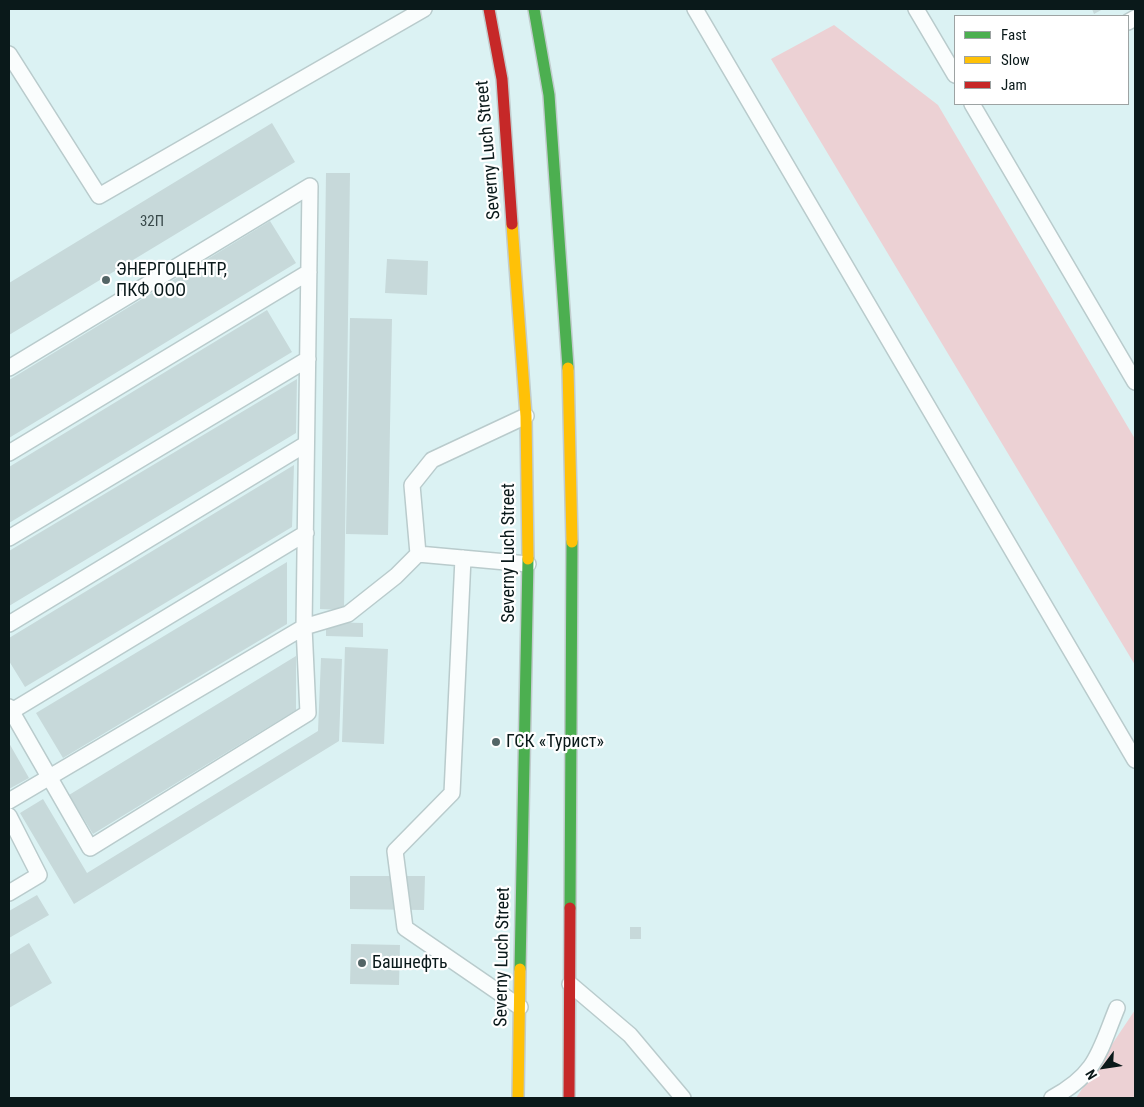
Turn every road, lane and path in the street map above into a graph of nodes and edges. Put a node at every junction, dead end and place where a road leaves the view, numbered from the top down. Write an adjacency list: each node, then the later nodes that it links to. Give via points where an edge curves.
1 (424, 9): 6 (lane, via 99,196)
2 (489, 9): 13 (main road, Severny Luch Street, via 502,79)
3 (534, 9): 29 (main road, via 549,95 569,382 572,538)
4 (695, 9): 24 (lane)
5 (916, 9): 7 (lane)
6 (9, 54)
7 (954, 73)
8 (974, 105): 12 (lane)
9 (309, 272): 10 (lane); 11 (lane, via 310,186); 15 (lane)
10 (308, 359): 14 (lane); 17 (lane)
11 (9, 368)
12 (1135, 382)
13 (526, 416): 18 (lane, via 432,460 412,485); 20 (main road, Severny Luch Street)
14 (306, 444): 16 (lane); 21 (lane)
15 (9, 453)
16 (306, 533): 22 (lane); 23 (lane)
17 (9, 538)
18 (418, 554): 19 (lane); 22 (lane, via 348,614)
19 (463, 558): 20 (lane); 30 (lane, via 452,793 395,851 403,919 405,928)
20 (528, 564): 30 (main road, Severny Luch Street)
21 (9, 624)
22 (304, 627): 25 (lane); 25 (lane, via 308,713 90,848)
23 (10, 709): 25 (lane)
24 (1135, 760)
25 (50, 777): 26 (lane)
26 (9, 801)
27 (9, 816): 28 (lane, via 39,875)
28 (9, 893)
29 (570, 984): 33 (main road); 34 (lane, via 630,1035)
30 (520, 1007): 32 (main road, Severny Luch Street)
31 (1117, 1008): 35 (lane, via 1094,1064 1073,1087)
32 (518, 1098)
33 (569, 1098)
34 (683, 1098)
35 (1052, 1098)

